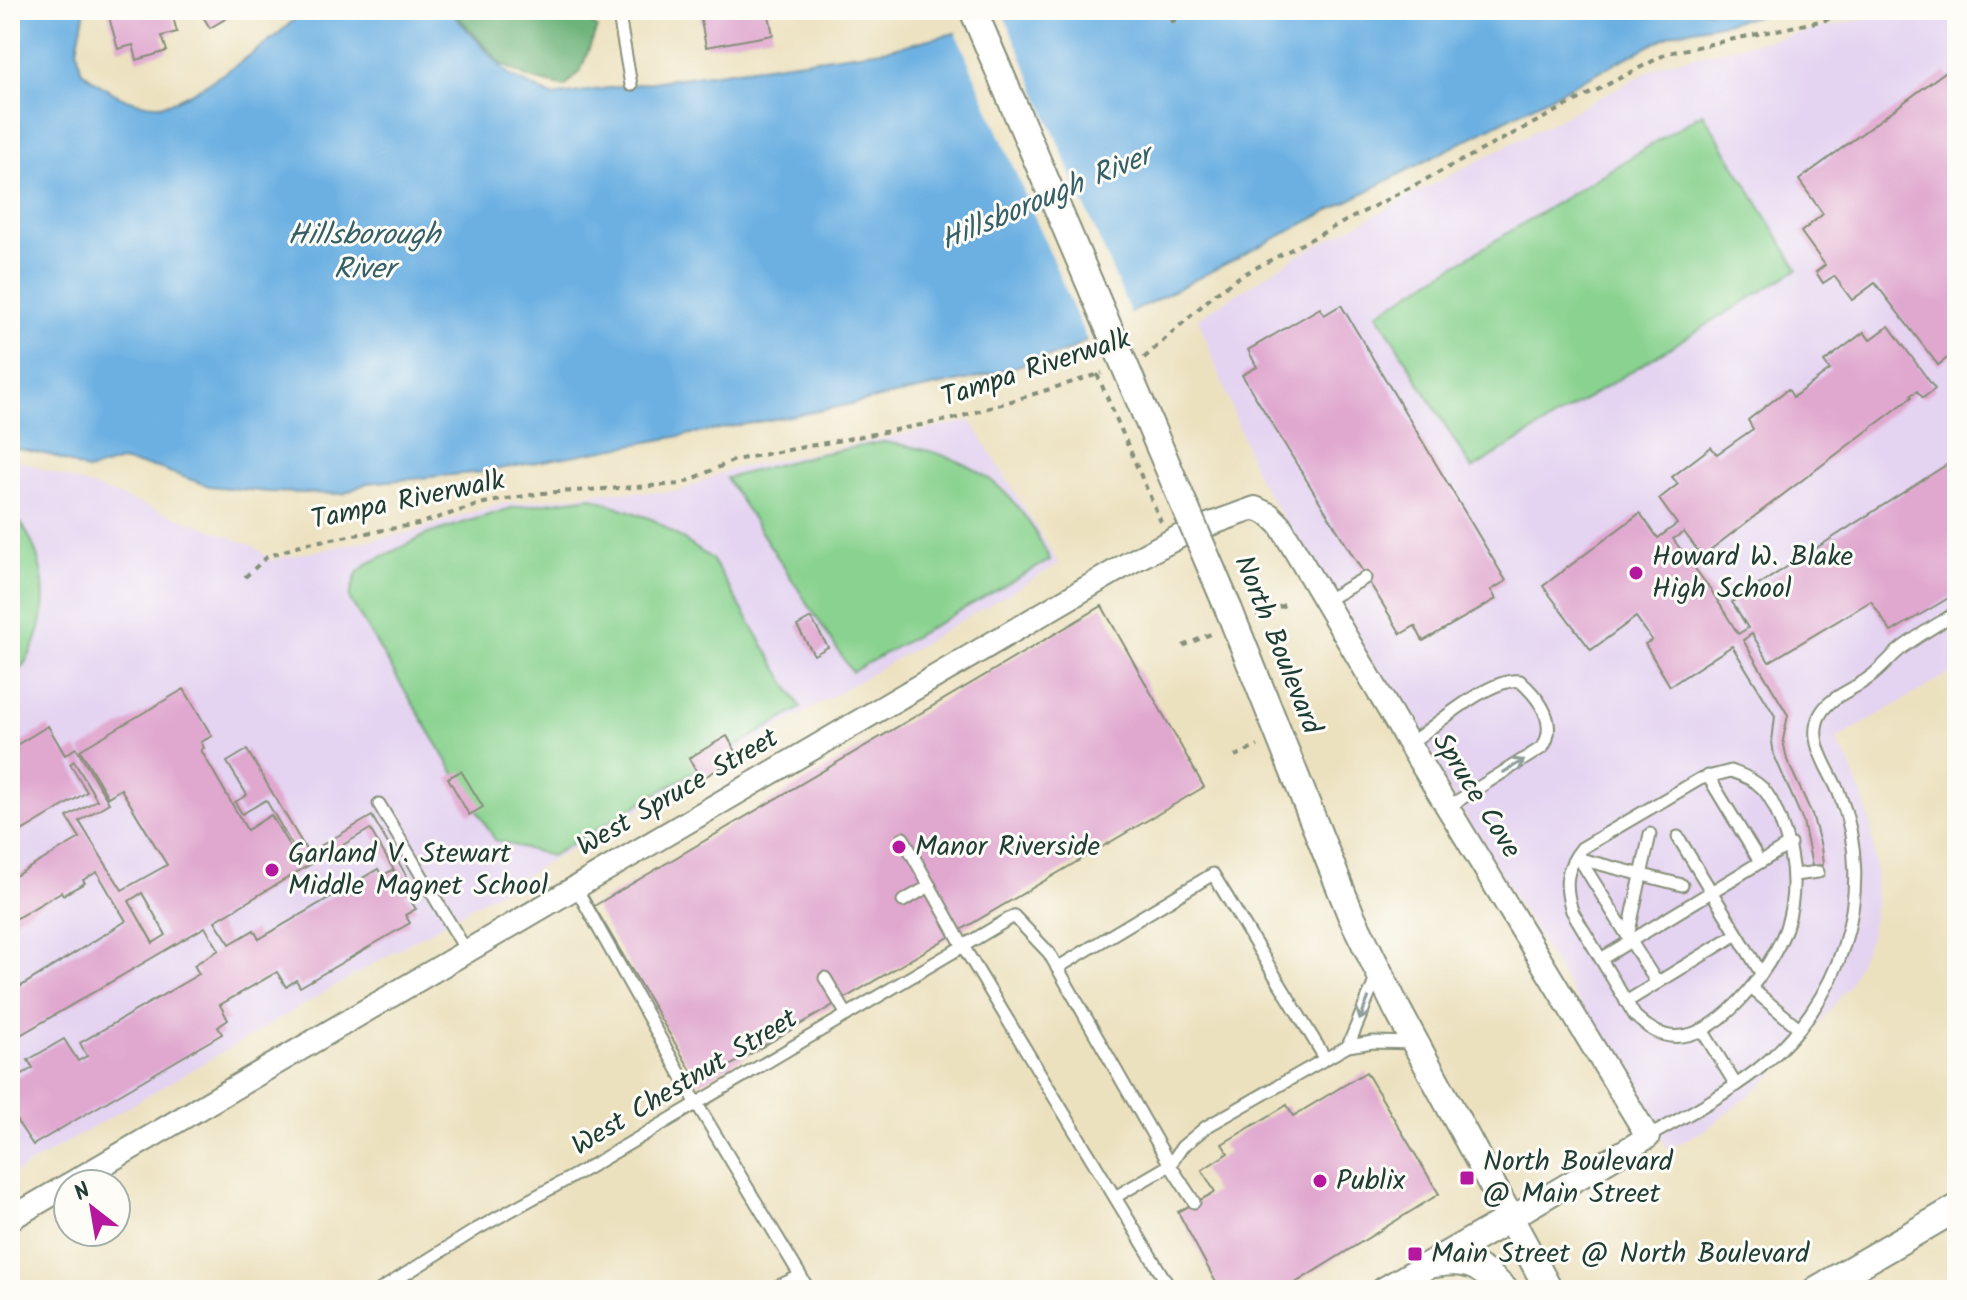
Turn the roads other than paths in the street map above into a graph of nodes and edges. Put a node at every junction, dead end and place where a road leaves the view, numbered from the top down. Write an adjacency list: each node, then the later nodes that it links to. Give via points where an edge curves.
1 (618, 10): 3 (lane)
2 (973, 10): 32 (street, North Boulevard, bridge)
3 (631, 85)
4 (1239, 512): 6 (street, Spruce Cove, via 1255,508 1280,525); 23 (street, West Spruce Street, via 1129,563)
5 (1365, 578): 6 (lane)
6 (1325, 601): 8 (street, Spruce Cove)
7 (1957, 612): 39 (lane, via 1904,646 1821,713 1815,730 1818,748 1847,820 1854,906 1839,964)
8 (1409, 744): 11 (street, Spruce Cove); 11 (lane, one-way to 8, via 1543,747 1549,722 1542,707 1520,681 1510,679)
9 (1708, 776): 15 (lane, via 1731,771 1761,784); 16 (lane, via 1582,848); 17 (lane)
10 (379, 804): 29 (lane)
11 (1448, 807): 46 (street, Spruce Cove)
12 (1650, 834): 19 (lane)
13 (1678, 837): 24 (lane)
14 (903, 838): 22 (lane)
15 (1790, 844): 17 (lane); 20 (lane)
16 (1578, 857): 19 (lane); 27 (lane); 30 (lane, via 1571,861 1566,894)
17 (1760, 862): 24 (lane)
18 (1818, 872): 20 (lane)
19 (1641, 875): 21 (lane); 27 (lane)
20 (1794, 875): 33 (lane, via 1786,928)
21 (1682, 885)
22 (930, 886): 25 (lane); 28 (lane)
23 (576, 888): 29 (street, West Spruce Street); 45 (lane)
24 (1712, 892): 26 (lane); 27 (lane)
25 (903, 901)
26 (1737, 934): 33 (lane); 35 (lane)
27 (1629, 938): 30 (lane); 35 (lane)
28 (963, 946): 31 (lane, West Chestnut Street, via 1014,916); 38 (lane, West Chestnut Street); 50 (lane)
29 (467, 952): 48 (street, West Spruce Street)
30 (1601, 959): 37 (lane)
31 (1057, 968): 43 (lane, via 1213,874); 47 (lane)
32 (1379, 972): 41 (street, North Boulevard); 42 (lane, one-way to 42)
33 (1761, 973): 36 (lane)
34 (825, 978): 38 (lane)
35 (1657, 983): 37 (lane)
36 (1751, 988): 39 (lane); 40 (lane)
37 (1626, 1002): 40 (lane, via 1649,1029 1667,1036)
38 (847, 1015): 45 (lane, West Chestnut Street)
39 (1799, 1028): 44 (lane)
40 (1702, 1030): 44 (lane)
41 (1415, 1043): 42 (lane); 53 (street, North Boulevard)
42 (1348, 1046): 43 (lane)
43 (1325, 1058): 47 (lane, via 1206,1127)
44 (1736, 1085): 46 (lane)
45 (697, 1104): 56 (lane); 57 (lane, West Chestnut Street)
46 (1648, 1137): 53 (street)
47 (1170, 1165): 50 (lane); 51 (lane)
48 (98, 1168)
49 (52, 1195): 54 (street, West Spruce Street)
50 (1115, 1197): 60 (lane)
51 (1194, 1202)
52 (1957, 1208): 64 (street)
53 (1511, 1218): 55 (street); 63 (street, North Boulevard)
54 (10, 1219)
55 (1428, 1265): 61 (street); 62 (street, via 1471,1263)
56 (800, 1276): 58 (lane); 59 (lane)
57 (380, 1290)
58 (770, 1290)
59 (809, 1290)
60 (1171, 1290)
61 (1385, 1290)
62 (1505, 1290)
63 (1549, 1290)
64 (1816, 1290)

